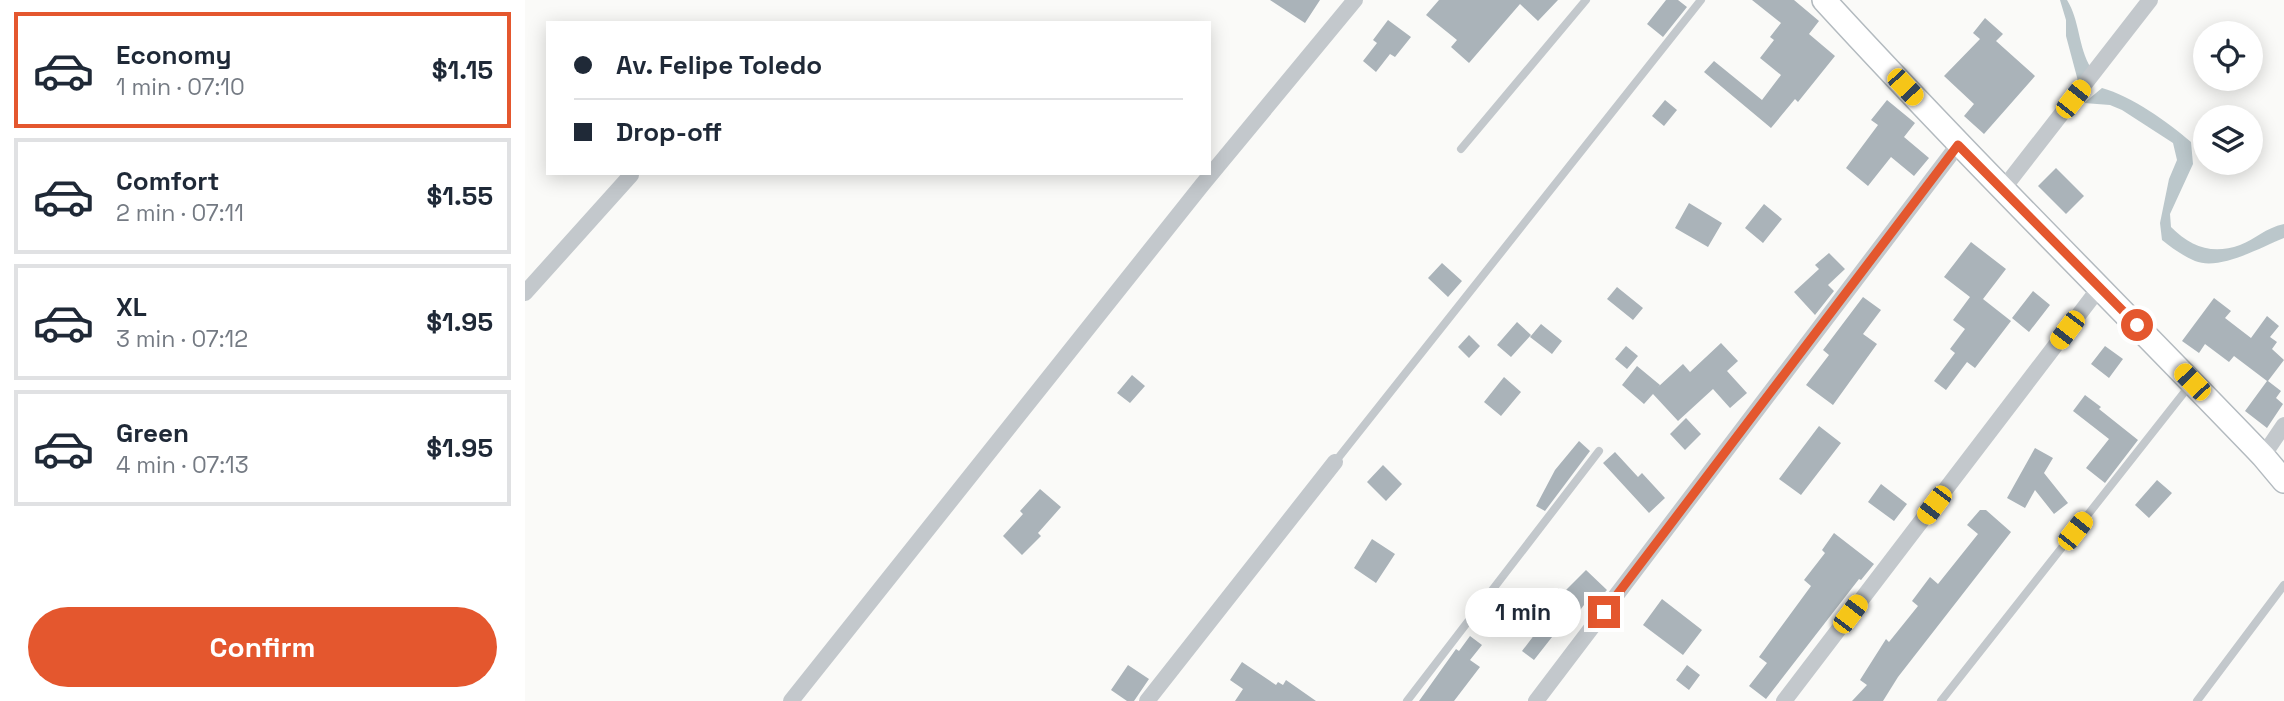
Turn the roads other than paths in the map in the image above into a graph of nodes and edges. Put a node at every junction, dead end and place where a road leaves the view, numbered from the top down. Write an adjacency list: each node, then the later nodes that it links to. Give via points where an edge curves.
1 (1355, 0): 8 (street)
2 (1586, 0): 7 (lane)
3 (1701, 0): 18 (lane)
4 (2150, 0): 11 (street)
5 (1834, 4): 6 (main road)
6 (1958, 145): 11 (main road); 24 (street)
7 (1461, 149)
8 (1211, 174)
9 (631, 175): 13 (street)
10 (1210, 175): 21 (street)
11 (2003, 189): 12 (main road)
12 (2100, 287): 14 (main road); 25 (street)
13 (525, 293)
14 (2192, 382): 17 (main road); 26 (lane)
15 (2284, 425): 17 (street)
16 (1599, 451): 23 (lane)
17 (2263, 456): 19 (main road)
18 (1335, 462): 22 (street)
19 (2284, 481)
20 (2284, 585): 27 (lane)
21 (791, 701)
22 (1147, 701)
23 (1407, 701)
24 (1536, 701)
25 (1784, 701)
26 (1941, 701)
27 (2197, 701)

